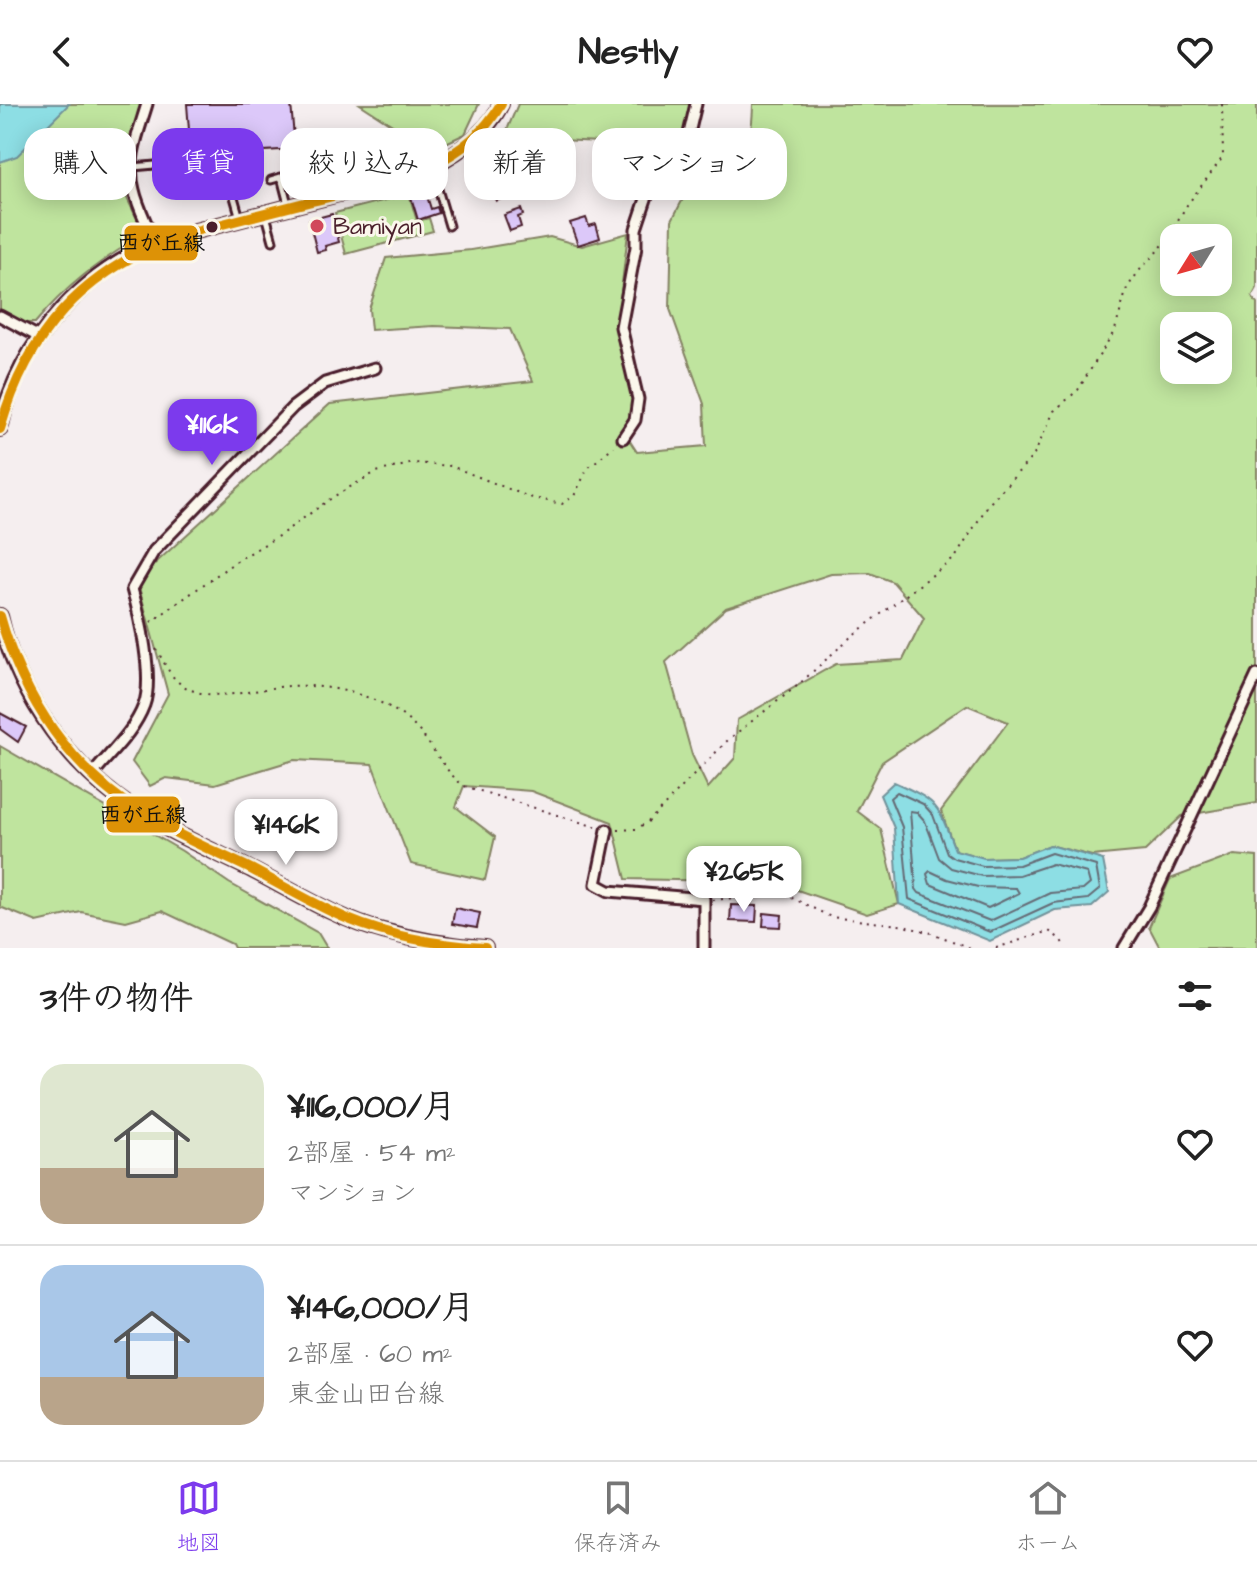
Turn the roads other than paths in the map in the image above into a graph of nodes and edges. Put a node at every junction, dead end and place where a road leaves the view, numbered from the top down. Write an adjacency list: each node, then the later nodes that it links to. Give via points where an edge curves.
1 (147, 104): 4 (street)
2 (501, 104): 5 (main road, via 479,134)
3 (696, 104): 21 (street, via 687,142 647,196 636,229 621,327 638,399 635,420)
4 (136, 139)
5 (448, 158)
6 (271, 180): 11 (lane, via 281,177)
7 (136, 197): 16 (street)
8 (235, 200): 13 (lane)
9 (316, 200): 11 (main road)
10 (441, 200): 14 (lane)
11 (289, 207): 12 (main road)
12 (265, 213): 13 (main road); 15 (lane)
13 (240, 219): 16 (main road)
14 (449, 226)
15 (273, 241)
16 (154, 243): 18 (main road, via 94,279)
17 (0, 316): 18 (street)
18 (39, 337): 20 (main road, via 21,367)
19 (375, 368): 25 (street, via 325,383 293,407 154,551 132,589 143,628 144,705)
20 (0, 429)
21 (623, 438)
22 (0, 616): 23 (main road)
23 (2, 634): 25 (main road, via 30,697)
24 (1257, 675): 29 (street, via 1149,907)
25 (92, 775): 27 (main road, via 153,819 332,910 381,931)
26 (607, 830): 28 (street, via 596,884 609,891 704,899)
27 (485, 948)
28 (704, 948)
29 (1124, 948)

